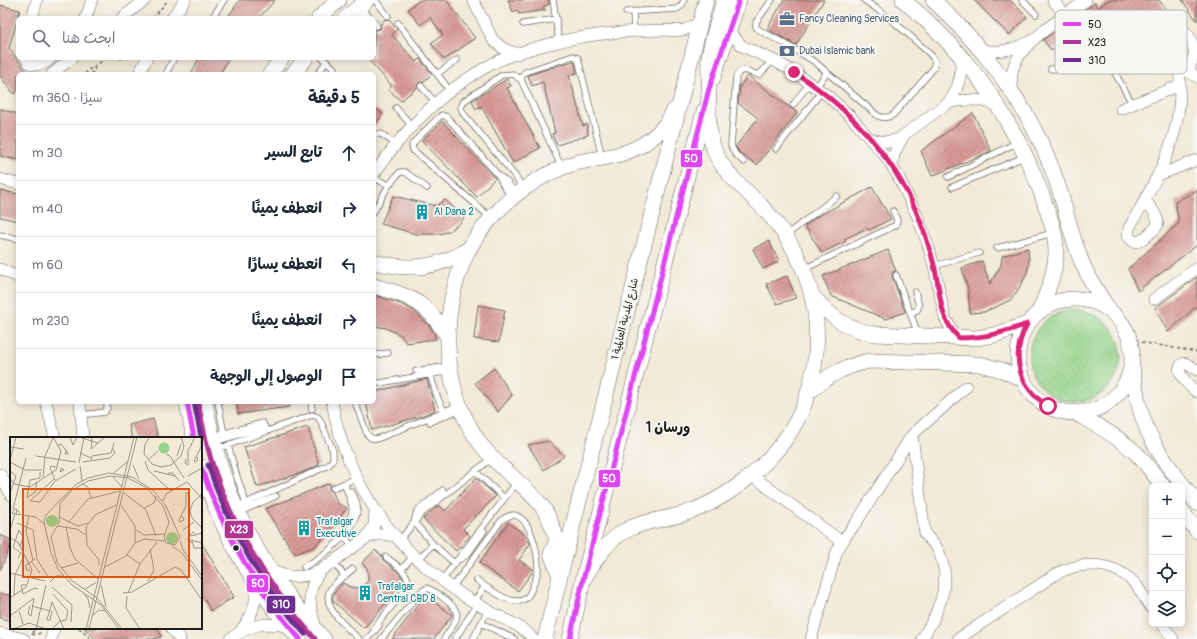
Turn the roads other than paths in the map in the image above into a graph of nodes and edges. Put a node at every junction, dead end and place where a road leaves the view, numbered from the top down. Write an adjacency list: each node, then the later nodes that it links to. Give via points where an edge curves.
1 (37, 0): 26 (street)
2 (92, 0): 27 (street)
3 (144, 0): 28 (street)
4 (185, 0): 29 (street)
5 (224, 0): 30 (lane)
6 (339, 0): 31 (street)
7 (375, 0): 8 (lane, via 389,15)
8 (378, 0)
9 (473, 0): 39 (street)
10 (553, 0): 32 (lane)
11 (684, 0): 23 (lane, via 677,9)
12 (735, 0): 38 (street); 76 (street, via 709,57)
13 (772, 0): 67 (lane, via 756,22 757,29 792,48)
14 (864, 0): 67 (lane, via 891,19 928,52 934,59 935,66 893,115 886,118 875,114)
15 (903, 0): 44 (street)
16 (933, 0): 42 (street)
17 (1022, 0): 25 (lane)
18 (1053, 0): 21 (street)
19 (1086, 0): 22 (street)
20 (706, 1): 33 (street, شارع المدينة العالمية 1)
21 (1061, 10)
22 (1072, 10)
23 (633, 11): 24 (lane); 37 (lane)
24 (626, 12)
25 (1036, 14)
26 (33, 16)
27 (87, 16)
28 (124, 16)
29 (173, 16)
30 (213, 16)
31 (321, 16)
32 (557, 19): 36 (lane); 41 (lane)
33 (702, 19): 37 (street, via 684,30); 78 (street, شارع المدينة العالمية 1)
34 (398, 23): 68 (lane)
35 (1055, 23): 40 (street)
36 (523, 24)
37 (634, 31): 41 (street, via 594,35)
38 (729, 31): 55 (street, via 742,46); 76 (street)
39 (493, 40): 43 (street, via 504,49); 57 (street)
40 (1033, 40): 42 (street, via 1004,51); 79 (street, via 1013,67 1011,80)
41 (561, 42): 43 (street)
42 (981, 50): 79 (street)
43 (518, 54): 57 (street)
44 (960, 56): 81 (street, via 960,81); 83 (street)
45 (27, 60): 46 (street, via 37,66)
46 (49, 60)
47 (70, 60): 61 (street)
48 (146, 60): 62 (street)
49 (173, 60): 63 (lane)
50 (280, 60): 64 (street)
51 (304, 60): 65 (street)
52 (325, 60): 66 (lane)
53 (326, 60): 56 (lane)
54 (457, 60): 68 (lane)
55 (773, 60): 75 (street); 97 (lane, via 760,75 744,70 736,77 731,146)
56 (335, 66)
57 (489, 66): 77 (street)
58 (1050, 69): 59 (lane)
59 (1055, 69)
60 (1187, 71): 71 (street)
61 (54, 72)
62 (140, 72)
63 (167, 72)
64 (272, 72)
65 (295, 72)
66 (319, 72)
67 (827, 72): 75 (lane)
68 (437, 74): 77 (lane)
69 (1116, 74): 84 (lane)
70 (1182, 74): 73 (street)
71 (1197, 78)
72 (521, 80): 95 (lane, via 525,72 573,56 578,58); 99 (lane); 109 (lane, via 513,74 502,75 461,105 463,113 515,176)
73 (1180, 85): 84 (street); 102 (street, via 1179,112 1174,137)
74 (421, 86): 80 (lane)
75 (816, 86): 82 (lane); 90 (street); 93 (lane)
76 (709, 89): 118 (street, via 707,115 716,153 730,174 767,212); 216 (street)
77 (450, 91): 80 (street)
78 (683, 91): 95 (street, via 672,115 655,136 633,150); 213 (street, شارع المدينة العالمية 1)
79 (1014, 94): 134 (street, via 1047,158 1083,265)
80 (436, 103): 87 (street)
81 (948, 103): 83 (street, via 974,99); 89 (street)
82 (793, 105)
83 (999, 105): 91 (street)
84 (1133, 105): 86 (street)
85 (396, 108): 87 (lane)
86 (1121, 110)
87 (412, 126): 92 (street)
88 (376, 134): 92 (lane, via 381,134)
89 (902, 137): 90 (street, via 884,142); 98 (street, via 894,154)
90 (872, 139): 98 (street)
91 (1019, 142): 94 (street); 103 (lane)
92 (396, 144): 100 (street)
93 (776, 149)
94 (1026, 156): 107 (lane); 116 (street)
95 (602, 158): 99 (street)
96 (1197, 160): 102 (street)
97 (744, 162)
98 (892, 166): 124 (street, via 917,215)
99 (562, 168): 109 (street)
100 (376, 171)
101 (376, 173): 106 (lane)
102 (1159, 175): 111 (street)
103 (948, 177)
104 (0, 179): 105 (street)
105 (16, 183)
106 (389, 185): 108 (lane, via 403,172); 113 (lane)
107 (952, 187)
108 (427, 188)
109 (518, 193): 115 (street); 115 (lane, via 499,176 446,116 440,116 413,143 412,148)
110 (838, 196): 118 (lane)
111 (1145, 200)
112 (471, 205): 115 (lane)
113 (376, 208)
114 (893, 210): 127 (lane, via 897,220 894,226)
115 (490, 220): 120 (street)
116 (1054, 233): 121 (lane); 135 (street, via 1056,253 1053,272)
117 (0, 235): 119 (lane)
118 (785, 236): 127 (street)
119 (16, 239)
120 (470, 248): 123 (street, via 451,259 429,266 399,267); 138 (street, via 457,279)
121 (997, 248)
122 (979, 253): 124 (lane)
123 (376, 262)
124 (934, 266): 140 (street, via 945,318)
125 (0, 268): 129 (street)
126 (1197, 268): 133 (street)
127 (804, 269): 132 (street)
128 (896, 275): 136 (lane)
129 (16, 276)
130 (376, 287): 138 (street, via 406,296 420,304)
131 (915, 292): 136 (lane, via 919,306)
132 (812, 295): 139 (street, via 826,312 854,329 875,334); 152 (street, via 816,344)
133 (1154, 299)
134 (1110, 311): 135 (street, via 1095,303 1069,299); 143 (street, via 1122,324 1130,340)
135 (1039, 312): 137 (street)
136 (910, 313): 139 (lane)
137 (1027, 324): 140 (street, via 994,335); 148 (street, via 1020,339 1018,356)
138 (448, 336): 144 (street)
139 (919, 336): 140 (street)
140 (959, 338)
141 (388, 353): 142 (lane)
142 (376, 355)
143 (1132, 362): 165 (street, via 1126,382 1113,398 1095,409); 188 (street, via 1137,398 1148,433)
144 (450, 369): 146 (lane); 147 (lane); 162 (street)
145 (1197, 370): 151 (street, via 1185,363 1179,368 1180,373)
146 (416, 371)
147 (430, 374): 149 (lane); 164 (lane)
148 (1024, 380): 152 (street, via 1002,370 979,364 869,361 836,372); 165 (street, via 1031,392 1041,401 1056,409)
149 (376, 384)
150 (966, 387): 168 (street)
151 (1197, 392)
152 (808, 393): 177 (street, via 798,419 790,431 774,453)
153 (46, 404): 169 (street)
154 (80, 404): 166 (street)
155 (107, 404): 166 (lane, via 105,412)
156 (187, 404): 171 (street)
157 (206, 404): 172 (street)
158 (218, 404): 172 (lane)
159 (311, 404): 163 (lane)
160 (332, 404): 178 (street, via 343,446)
161 (356, 404): 164 (lane, via 366,432 374,439 380,439)
162 (460, 407): 164 (lane); 167 (lane); 173 (street, via 472,431)
163 (312, 409)
164 (444, 411)
165 (1074, 412): 181 (street, via 1128,447)
166 (81, 415): 170 (street)
167 (430, 422)
168 (912, 435): 200 (street); 245 (street, via 925,534 937,548 945,574 941,600)
169 (55, 437)
170 (83, 437)
171 (194, 437)
172 (218, 442): 172 (lane, via 264,426); 189 (street, via 225,480); 189 (lane, via 312,415 320,420 333,451 333,459 329,465)
173 (492, 458): 175 (lane); 179 (street)
174 (202, 470): 217 (street, via 226,531)
175 (475, 471): 187 (lane); 192 (lane, via 431,505)
176 (0, 474): 182 (street)
177 (751, 475): 200 (street); 216 (street, via 728,493 699,508 624,531 601,552)
178 (357, 478): 180 (lane); 190 (street)
179 (518, 482): 187 (lane); 213 (street, via 541,506 553,528 557,540 551,554)
180 (344, 483): 183 (lane); 193 (lane, via 353,509 349,520)
181 (1161, 483)
182 (3, 488)
183 (333, 488)
184 (443, 490): 192 (lane, via 417,511)
185 (352, 491): 196 (lane, via 358,510)
186 (276, 496): 189 (lane)
187 (504, 498): 206 (lane)
188 (1197, 503)
189 (240, 508): 209 (street, via 256,548)
190 (375, 510): 197 (street, via 374,525); 198 (street)
191 (1185, 516): 195 (street)
192 (414, 522): 198 (lane); 201 (lane)
193 (343, 524)
194 (484, 531): 206 (lane, via 467,555)
195 (1197, 531)
196 (344, 535): 199 (lane); 202 (lane)
197 (366, 538): 198 (street, via 380,534); 202 (street)
198 (397, 539): 204 (street)
199 (338, 542): 202 (lane); 207 (lane, via 323,556)
200 (842, 542): 244 (street)
201 (433, 544): 204 (lane); 206 (lane)
202 (349, 549): 205 (street)
203 (386, 557): 210 (lane)
204 (416, 558): 210 (lane); 214 (street)
205 (332, 562): 211 (street); 212 (lane)
206 (456, 562): 214 (lane)
207 (304, 567)
208 (353, 569): 212 (lane)
209 (270, 570): 211 (street, via 294,577); 230 (street)
210 (401, 570): 227 (lane, via 409,579 408,586)
211 (320, 571): 230 (street, via 312,585 309,601)
212 (345, 576): 234 (lane, via 330,590 328,602 334,613)
213 (560, 576): 242 (street, شارع المدينة العالمية 1)
214 (442, 580): 219 (street)
215 (477, 580): 218 (lane)
216 (583, 580): 243 (street)
217 (256, 584): 225 (street); 228 (street, via 254,609)
218 (485, 586): 219 (lane, via 516,602 525,599 531,591 538,569 534,540 529,528 517,516 506,517 501,521); 220 (lane)
219 (452, 588): 220 (street)
220 (475, 603): 223 (street); 238 (lane)
221 (1149, 605): 246 (street, via 1136,586 1123,574 1098,565 1072,566)
222 (394, 608): 235 (lane)
223 (488, 610): 224 (lane); 241 (street, via 520,626)
224 (481, 623): 239 (lane); 240 (lane)
225 (289, 627): 228 (street, via 268,624); 233 (street)
226 (1164, 627): 247 (street)
227 (374, 628)
228 (241, 631): 232 (street)
229 (0, 633): 231 (street)
230 (321, 635)
231 (28, 637)
232 (230, 639)
233 (300, 639)
234 (359, 639)
235 (368, 639)
236 (381, 639): 237 (lane, via 427,588 452,605 457,612 457,617)
237 (444, 639)
238 (455, 639)
239 (473, 639)
240 (514, 639)
241 (533, 639)
242 (545, 639)
243 (570, 639)
244 (811, 639)
245 (922, 639)
246 (958, 639)
247 (1173, 639)

